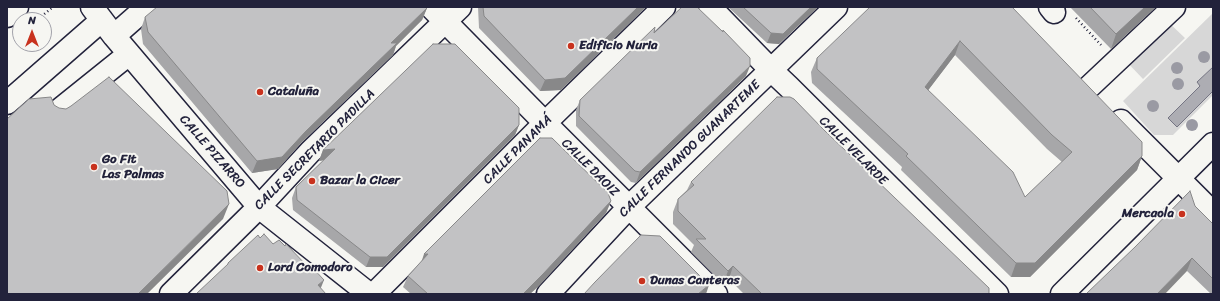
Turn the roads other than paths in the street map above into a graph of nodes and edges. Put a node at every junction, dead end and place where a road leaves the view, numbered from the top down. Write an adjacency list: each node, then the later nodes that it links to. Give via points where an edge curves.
1 (146, 7): 7 (street)
2 (664, 7): 14 (street, CALLE PANAMÁ)
3 (710, 7): 9 (street, CALLE VELARDE)
4 (836, 7): 9 (street, CALLE FERNANDO GUANARTEME)
5 (1174, 7): 11 (street, via 1117,61)
6 (446, 12): 14 (street, CALLE DAOIZ); 17 (street, CALLE SECRETARIO PADILLA)
7 (102, 21): 8 (street, CALLE PIZARRO); 12 (street)
8 (129, 54): 13 (street); 17 (street, CALLE PIZARRO)
9 (771, 70): 18 (street, CALLE FERNANDO GUANARTEME); 25 (street, CALLE VELARDE)
10 (1073, 71): 11 (street)
11 (1098, 97): 16 (street)
12 (7, 103)
13 (58, 111)
14 (545, 123): 18 (street, CALLE DAOIZ); 22 (street, CALLE PANAMÁ)
15 (1213, 144): 16 (street)
16 (1178, 178): 19 (street); 26 (street)
17 (259, 207): 20 (street, CALLE SECRETARIO PADILLA); 21 (street, CALLE PIZARRO)
18 (629, 208): 23 (street, CALLE FERNANDO GUANARTEME); 24 (street, CALLE DAOIZ)
19 (1213, 213)
20 (171, 294)
21 (369, 294)
22 (374, 294)
23 (548, 294)
24 (716, 294)
25 (997, 294)
26 (1062, 294)

